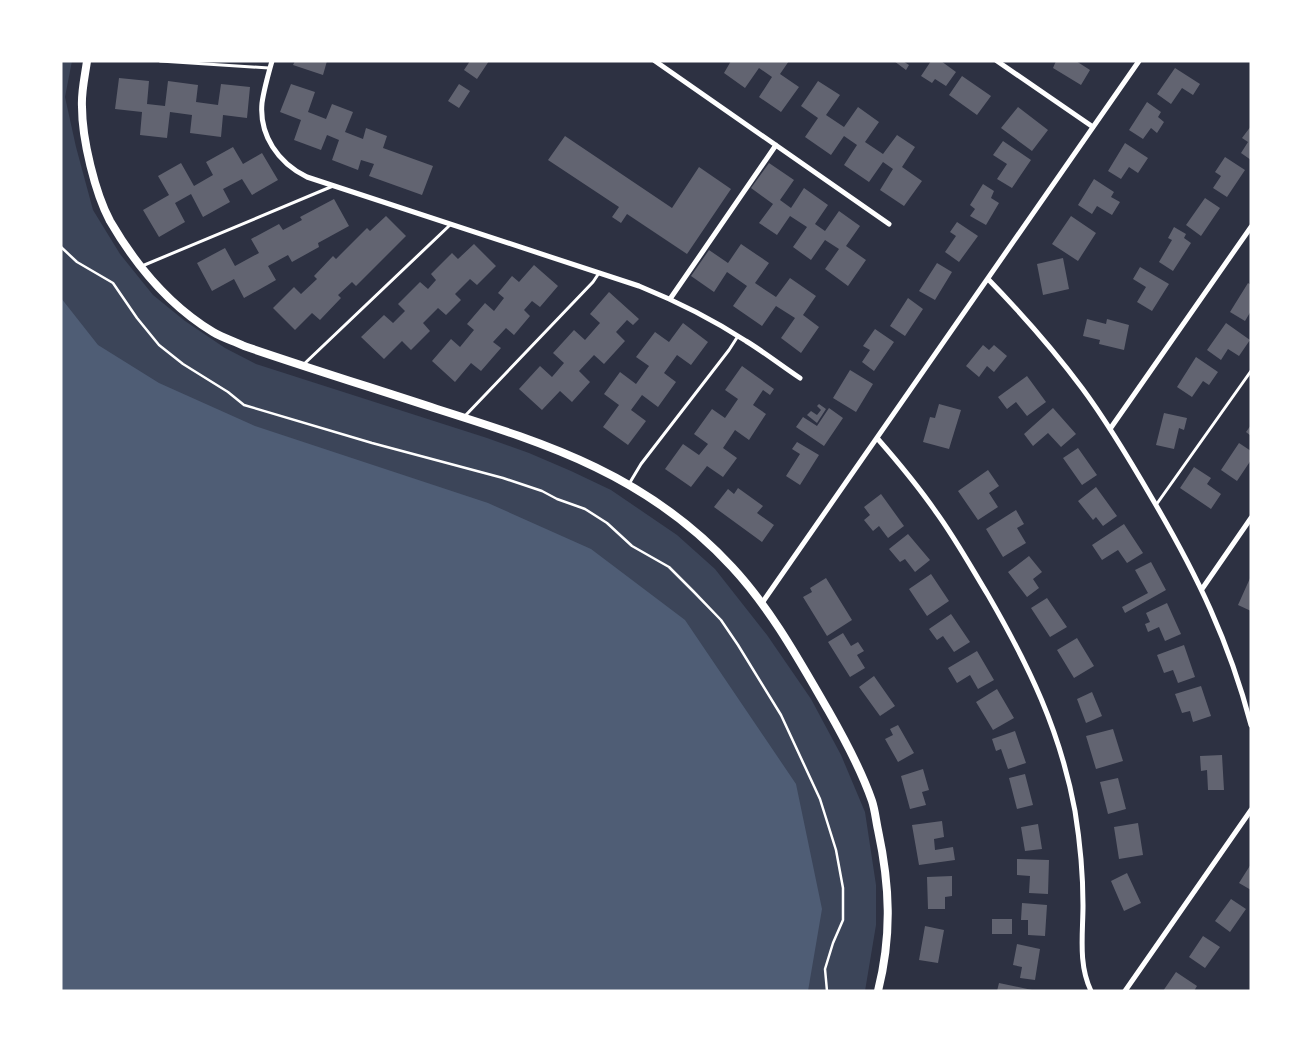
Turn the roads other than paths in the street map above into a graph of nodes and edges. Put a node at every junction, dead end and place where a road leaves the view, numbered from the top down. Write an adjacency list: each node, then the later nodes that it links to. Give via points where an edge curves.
1 (87, 61): 14 (street, via 82,106 91,165 109,220)
2 (160, 61): 7 (lane)
3 (272, 61): 7 (street)
4 (655, 61): 9 (street)
5 (997, 61): 8 (street)
6 (1139, 61): 8 (street)
7 (270, 68): 10 (street, via 262,111 272,147 298,173)
8 (1093, 127): 16 (street)
9 (776, 146): 12 (street); 17 (street)
10 (333, 186): 11 (street); 14 (lane)
11 (451, 224): 15 (street); 19 (lane)
12 (889, 224)
13 (1251, 226): 23 (street)
14 (141, 266): 19 (street, via 157,286 213,332)
15 (599, 273): 17 (street); 22 (lane)
16 (988, 279): 23 (street, via 1050,347); 24 (street)
17 (670, 299): 18 (street)
18 (738, 336): 21 (street); 25 (lane)
19 (302, 366): 22 (street)
20 (1251, 371): 26 (lane)
21 (800, 378)
22 (464, 417): 25 (street, via 549,446)
23 (1110, 428): 26 (street)
24 (877, 438): 29 (street); 33 (street, via 926,497 962,551 1020,651 1048,714 1075,812 1083,904 1081,946)
25 (629, 484): 29 (street, via 699,535)
26 (1156, 505): 28 (street)
27 (1251, 518): 28 (street)
28 (1202, 588): 30 (street, via 1228,651)
29 (762, 603): 32 (street, via 838,726 872,801 889,901 888,930)
30 (1251, 725)
31 (1251, 810): 34 (street)
32 (878, 991)
33 (1091, 991)
34 (1125, 991)

